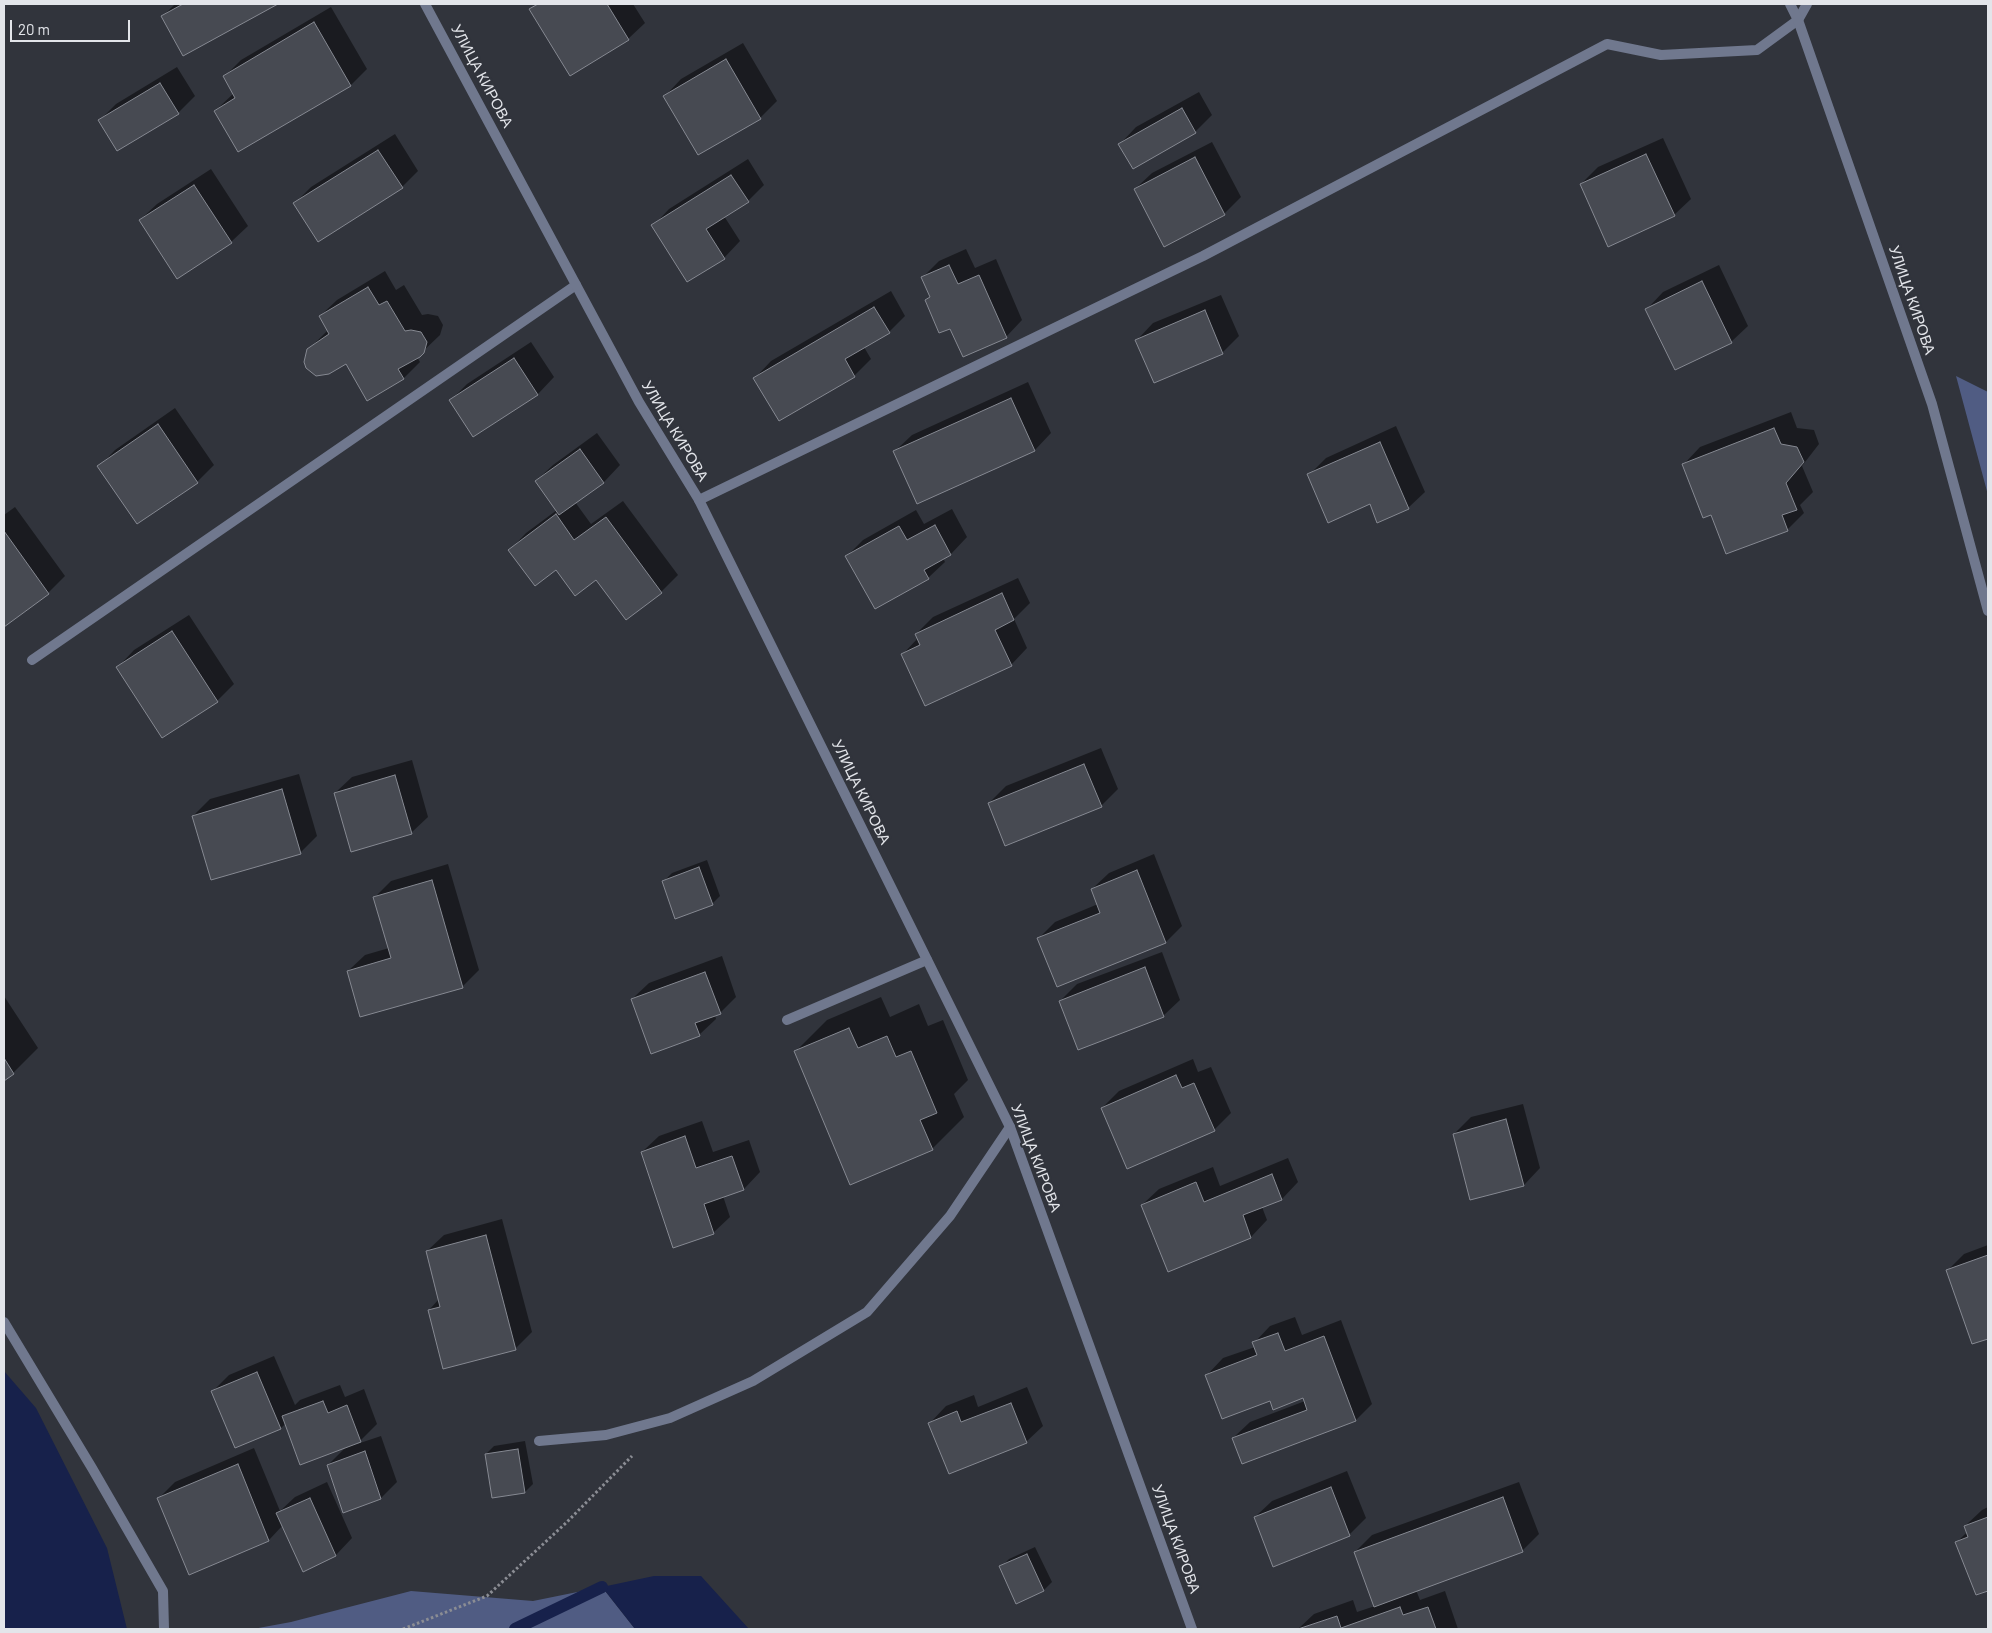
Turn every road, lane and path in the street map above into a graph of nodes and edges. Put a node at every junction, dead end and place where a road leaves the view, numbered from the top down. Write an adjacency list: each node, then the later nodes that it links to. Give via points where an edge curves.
1 (425, 4): 5 (street, УЛИЦА КИРОВА)
2 (1790, 4): 4 (street, УЛИЦА КИРОВА)
3 (1807, 4): 4 (street)
4 (1798, 20): 6 (street, via 1757,50 1661,55 1607,44 1203,256); 7 (street, УЛИЦА КИРОВА, via 1932,404)
5 (576, 285): 6 (street, УЛИЦА КИРОВА, via 639,402); 8 (street)
6 (698, 500): 9 (street, УЛИЦА КИРОВА)
7 (1988, 611)
8 (32, 660)
9 (927, 960): 10 (street); 11 (street, УЛИЦА КИРОВА)
10 (787, 1020)
11 (1010, 1127): 13 (street, via 950,1216 867,1312 753,1381 670,1418 606,1435); 17 (street, УЛИЦА КИРОВА)
12 (4, 1322): 15 (street, via 163,1591)
13 (539, 1441)
14 (636, 1453): 16 (path, via 487,1596)
15 (164, 1629)
16 (404, 1629)
17 (1192, 1629)

